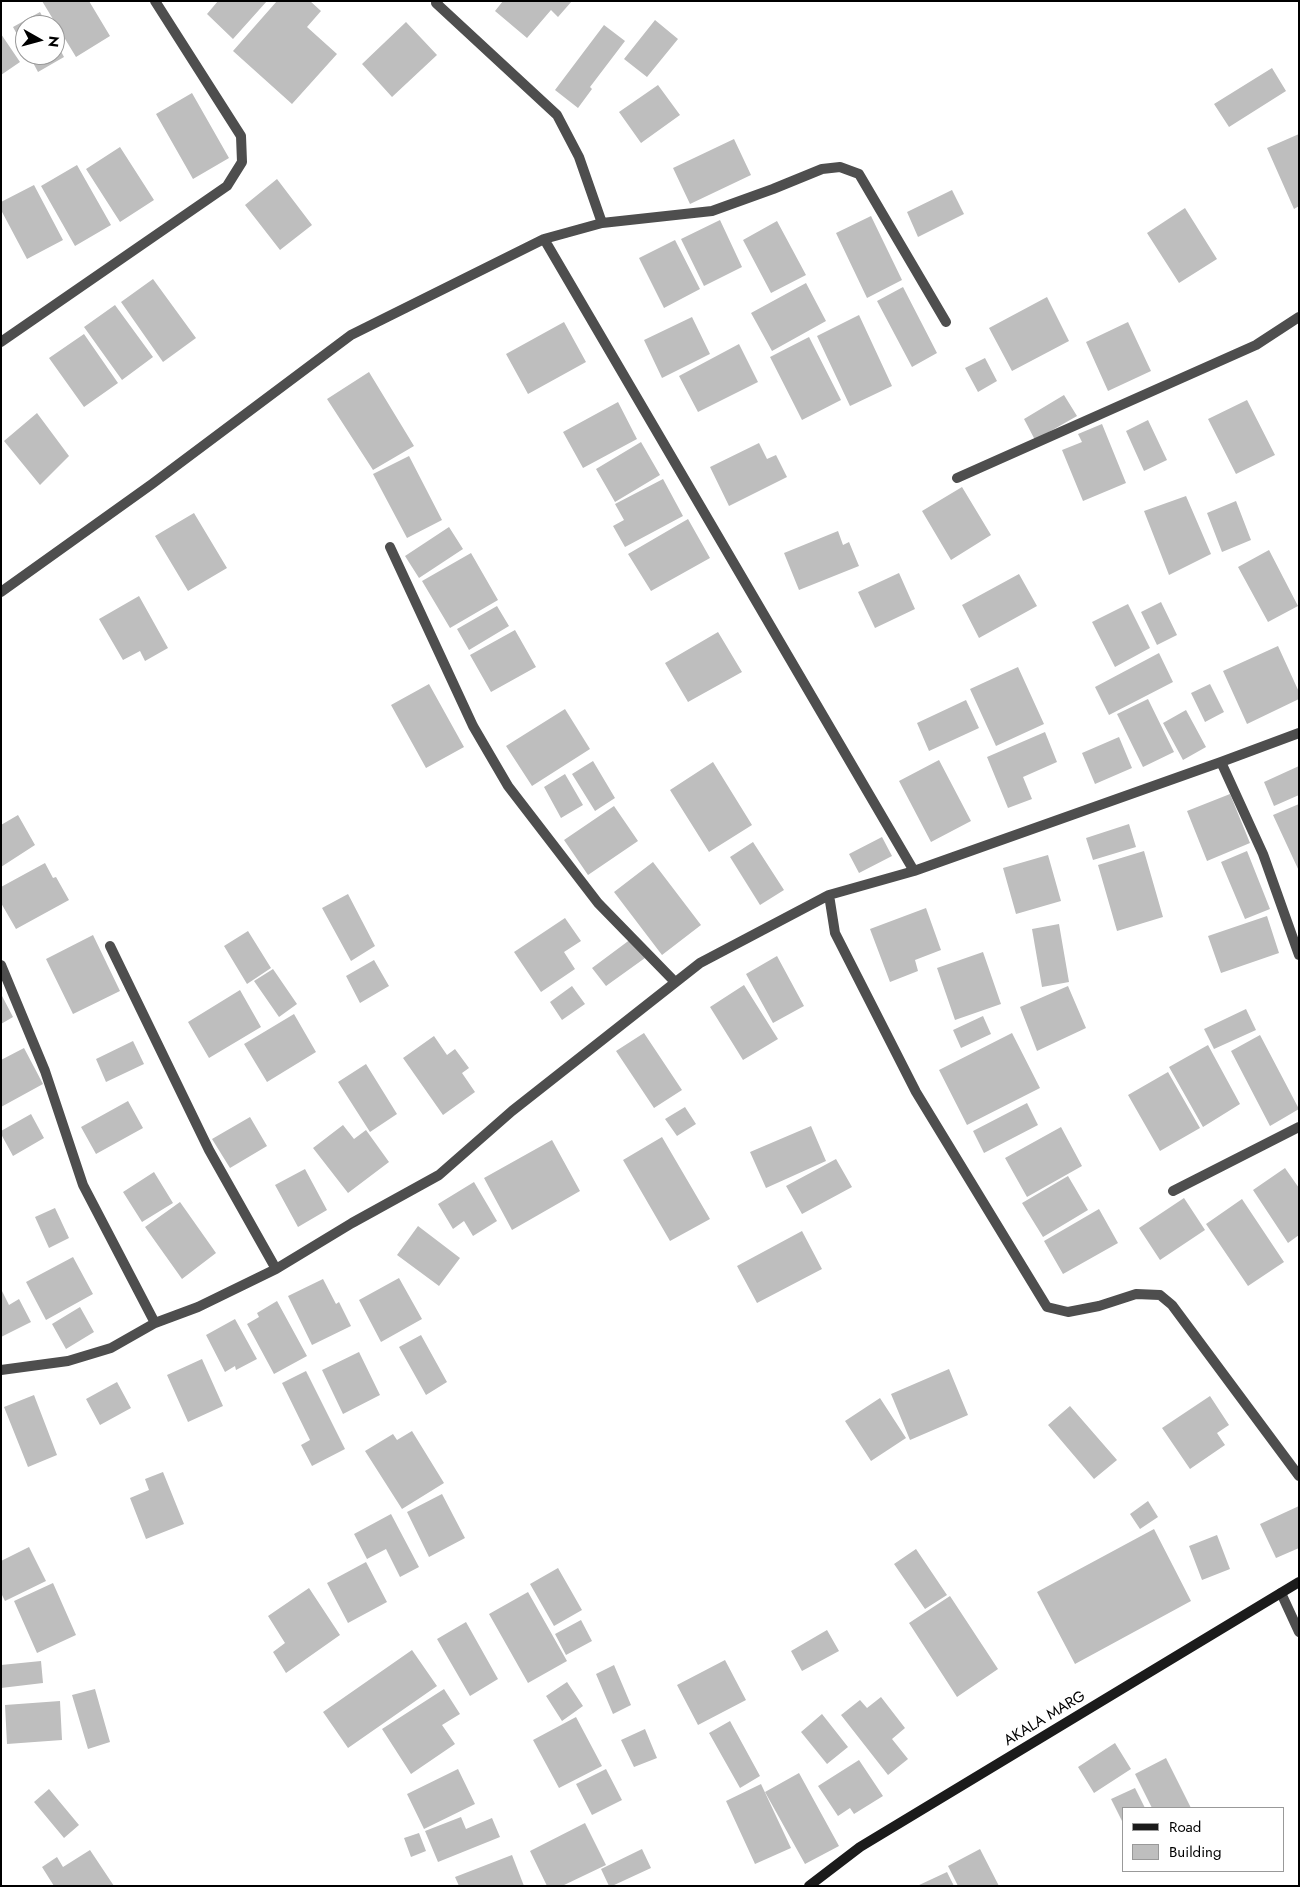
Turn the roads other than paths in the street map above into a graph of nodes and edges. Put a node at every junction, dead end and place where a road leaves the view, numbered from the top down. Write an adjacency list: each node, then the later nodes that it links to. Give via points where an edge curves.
1 (155, 1): 7 (street, via 242,136 242,162 227,186)
2 (436, 2): 3 (street, via 557,115 579,157)
3 (602, 223): 4 (street); 6 (street, via 712,211 822,169 840,167 859,174)
4 (544, 239): 10 (street, via 351,335); 13 (street)
5 (1299, 317): 8 (street, via 1256,345)
6 (946, 322)
7 (1, 342)
8 (956, 478)
9 (390, 547): 18 (street, via 473,726 508,786 598,903)
10 (1, 592)
11 (1299, 732): 12 (street)
12 (1221, 762): 13 (street); 16 (street, via 1263,854)
13 (914, 871): 14 (street)
14 (829, 894): 18 (street, via 700,963); 24 (street, via 835,933 916,1092 1047,1307 1068,1312 1136,1294 1160,1295 1178,1312)
15 (110, 946): 21 (street, via 209,1150)
16 (1299, 955)
17 (1, 965): 22 (street, via 45,1071 84,1185)
18 (675, 982): 21 (street, via 512,1111 439,1175)
19 (1299, 1127): 20 (street)
20 (1173, 1191)
21 (276, 1269): 22 (street, via 198,1307)
22 (156, 1323): 23 (street, via 111,1348 68,1361)
23 (1, 1370)
24 (1299, 1476)
25 (1299, 1582): 26 (main road, AKALA MARG)
26 (1281, 1593): 27 (street); 28 (main road, AKALA MARG, via 860,1847)
27 (1299, 1632)
28 (808, 1886)

